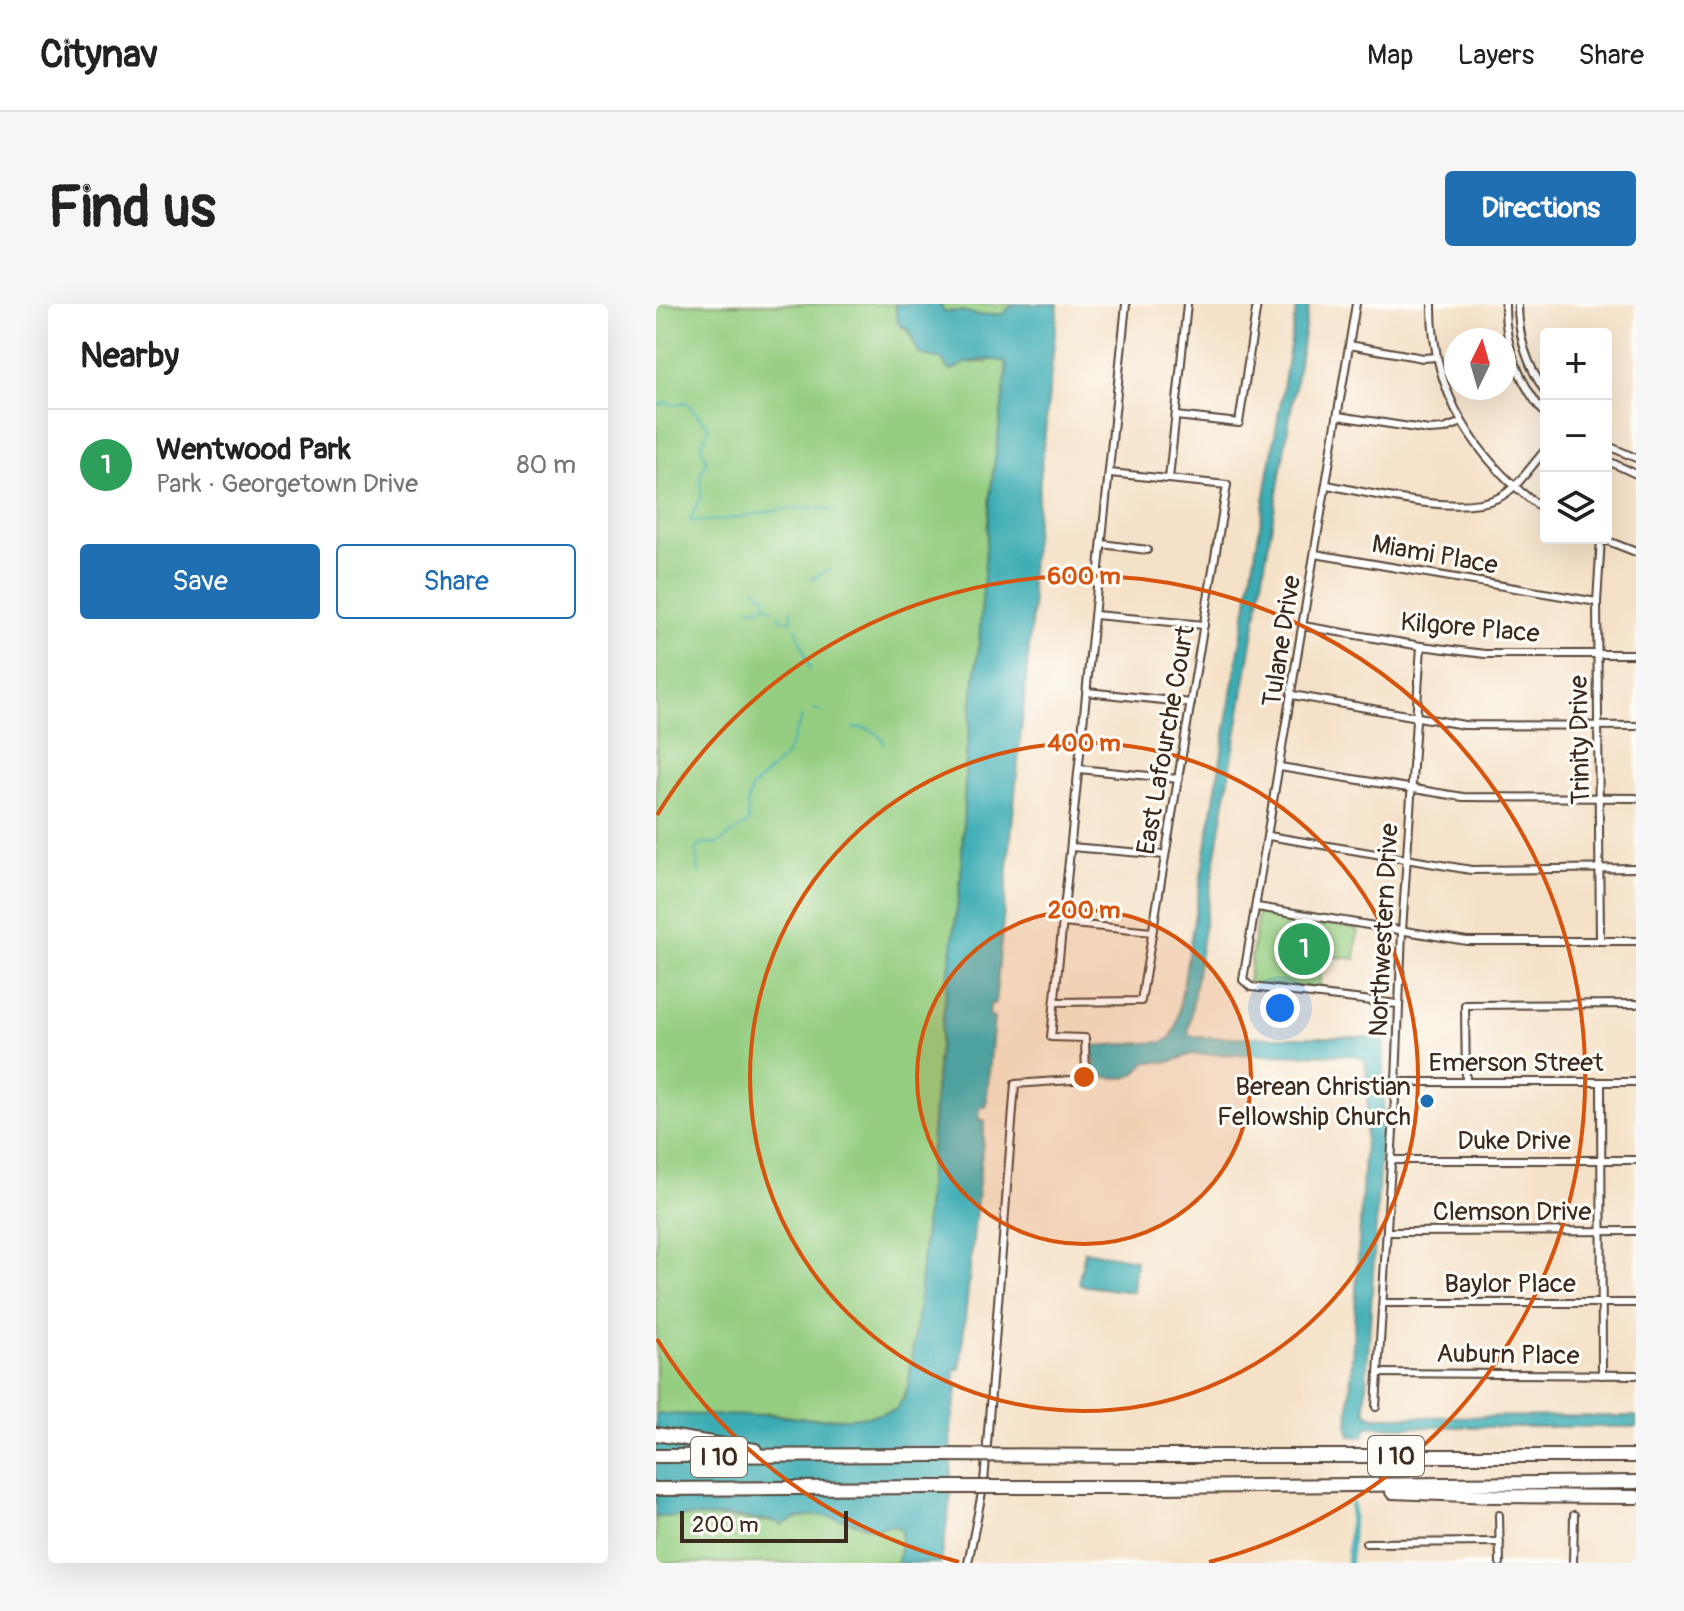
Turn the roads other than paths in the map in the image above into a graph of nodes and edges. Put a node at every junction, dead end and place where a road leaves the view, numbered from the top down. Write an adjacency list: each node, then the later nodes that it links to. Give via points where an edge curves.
1 (1126, 304): 19 (street)
2 (1187, 304): 12 (street)
3 (1257, 304): 12 (street, via 1239,423)
4 (1356, 304): 8 (street, Tulane Drive)
5 (1432, 304): 9 (street)
6 (1505, 304): 11 (street, via 1517,366)
7 (1518, 304): 10 (street, via 1525,350)
8 (1349, 345): 9 (street); 13 (street, Tulane Drive)
9 (1437, 357): 14 (street)
10 (1540, 381)
11 (1540, 407)
12 (1176, 416): 21 (street)
13 (1338, 416): 14 (street, via 1429,430); 22 (street, Tulane Drive)
14 (1462, 422): 23 (street)
15 (1612, 448): 17 (street)
16 (1540, 456): 23 (street)
17 (1636, 458)
18 (1612, 463): 20 (street)
19 (1110, 473): 21 (street); 26 (street)
20 (1636, 474)
21 (1169, 479): 33 (street, East Lafourche Court, via 1227,485)
22 (1327, 485): 23 (street, via 1457,504 1486,502); 30 (street, Tulane Drive)
23 (1513, 486): 24 (street)
24 (1540, 506)
25 (1612, 543): 29 (street)
26 (1102, 544): 28 (street); 32 (street)
27 (1600, 544): 31 (street, Trinity Drive)
28 (1147, 550)
29 (1636, 552)
30 (1315, 554): 31 (street, Miami Place); 34 (street, Tulane Drive)
31 (1597, 602): 36 (street, Trinity Drive)
32 (1095, 615): 33 (street); 38 (street)
33 (1204, 625): 40 (street, East Lafourche Court)
34 (1303, 626): 35 (street, Kilgore Place); 39 (street, Tulane Drive)
35 (1421, 646): 36 (street, Kilgore Place, via 1485,654); 41 (street, Northwestern Drive)
36 (1598, 654): 37 (street, Kilgore Place); 42 (street, Trinity Drive)
37 (1636, 654)
38 (1087, 692): 40 (street); 45 (street)
39 (1292, 695): 41 (street); 44 (street, Tulane Drive)
40 (1191, 703): 46 (street, East Lafourche Court)
41 (1417, 717): 42 (street, via 1464,725); 47 (street, Northwestern Drive)
42 (1599, 726): 43 (street); 48 (street, Trinity Drive)
43 (1636, 726)
44 (1280, 767): 47 (street); 50 (street, Tulane Drive)
45 (1079, 769): 46 (street); 51 (street)
46 (1179, 779): 52 (street, East Lafourche Court)
47 (1411, 787): 48 (street, via 1463,797); 53 (street, Northwestern Drive)
48 (1600, 798): 49 (street); 54 (street, Trinity Drive)
49 (1636, 798)
50 (1269, 836): 53 (street); 56 (street, Tulane Drive)
51 (1071, 847): 52 (street); 57 (street)
52 (1165, 855): 59 (street, East Lafourche Court)
53 (1407, 860): 54 (street, via 1471,870); 58 (street, Northwestern Drive)
54 (1600, 868): 55 (street); 60 (street, Trinity Drive)
55 (1636, 868)
56 (1257, 907): 58 (street); 63 (street, Tulane Drive, via 1244,983)
57 (1063, 923): 59 (street); 62 (street)
58 (1402, 931): 60 (street, via 1467,941); 63 (street, Northwestern Drive)
59 (1152, 932): 62 (street, East Lafourche Court, via 1141,1001)
60 (1600, 941): 61 (street)
61 (1636, 941)
62 (1055, 1002): 94 (street, via 1051,1037 1085,1038 1086,1079 1015,1084 984,1483)
63 (1398, 1004): 65 (street, Northwestern Drive)
64 (1636, 1004): 66 (street, via 1465,1005)
65 (1396, 1082): 66 (street, Emerson Street); 69 (street, Northwestern Drive)
66 (1466, 1082): 67 (street, Emerson Street)
67 (1601, 1082): 68 (street, Emerson Street); 70 (street)
68 (1636, 1082)
69 (1392, 1160): 70 (street, Duke Drive); 74 (street, Northwestern Drive)
70 (1600, 1160): 71 (street, Duke Drive); 72 (street)
71 (1636, 1160)
72 (1600, 1231): 73 (street, Clemson Drive); 74 (street, Clemson Drive); 76 (street)
73 (1636, 1231)
74 (1388, 1232): 75 (street, Northwestern Drive)
75 (1383, 1303): 76 (street, Baylor Place); 78 (street, Northwestern Drive)
76 (1602, 1303): 77 (street, Baylor Place); 79 (street)
77 (1636, 1303)
78 (1379, 1373): 79 (street, Auburn Place); 81 (street, Northwestern Drive)
79 (1602, 1375): 80 (street, Auburn Place)
80 (1636, 1375)
81 (1376, 1407)
82 (656, 1434): 85 (highway)
83 (656, 1456): 85 (highway, I 10)
84 (1636, 1456): 85 (highway, I 10, bridge)
85 (781, 1457)
86 (1636, 1482): 87 (highway, I 10)
87 (1317, 1486): 88 (highway, I 10, bridge); 89 (highway, via 1420,1494)
88 (659, 1489)
89 (1636, 1497)
90 (1499, 1515): 92 (street)
91 (1574, 1515): 96 (street)
92 (1500, 1542): 93 (street); 95 (street)
93 (1366, 1543)
94 (968, 1563)
95 (1500, 1563)
96 (1573, 1563)

